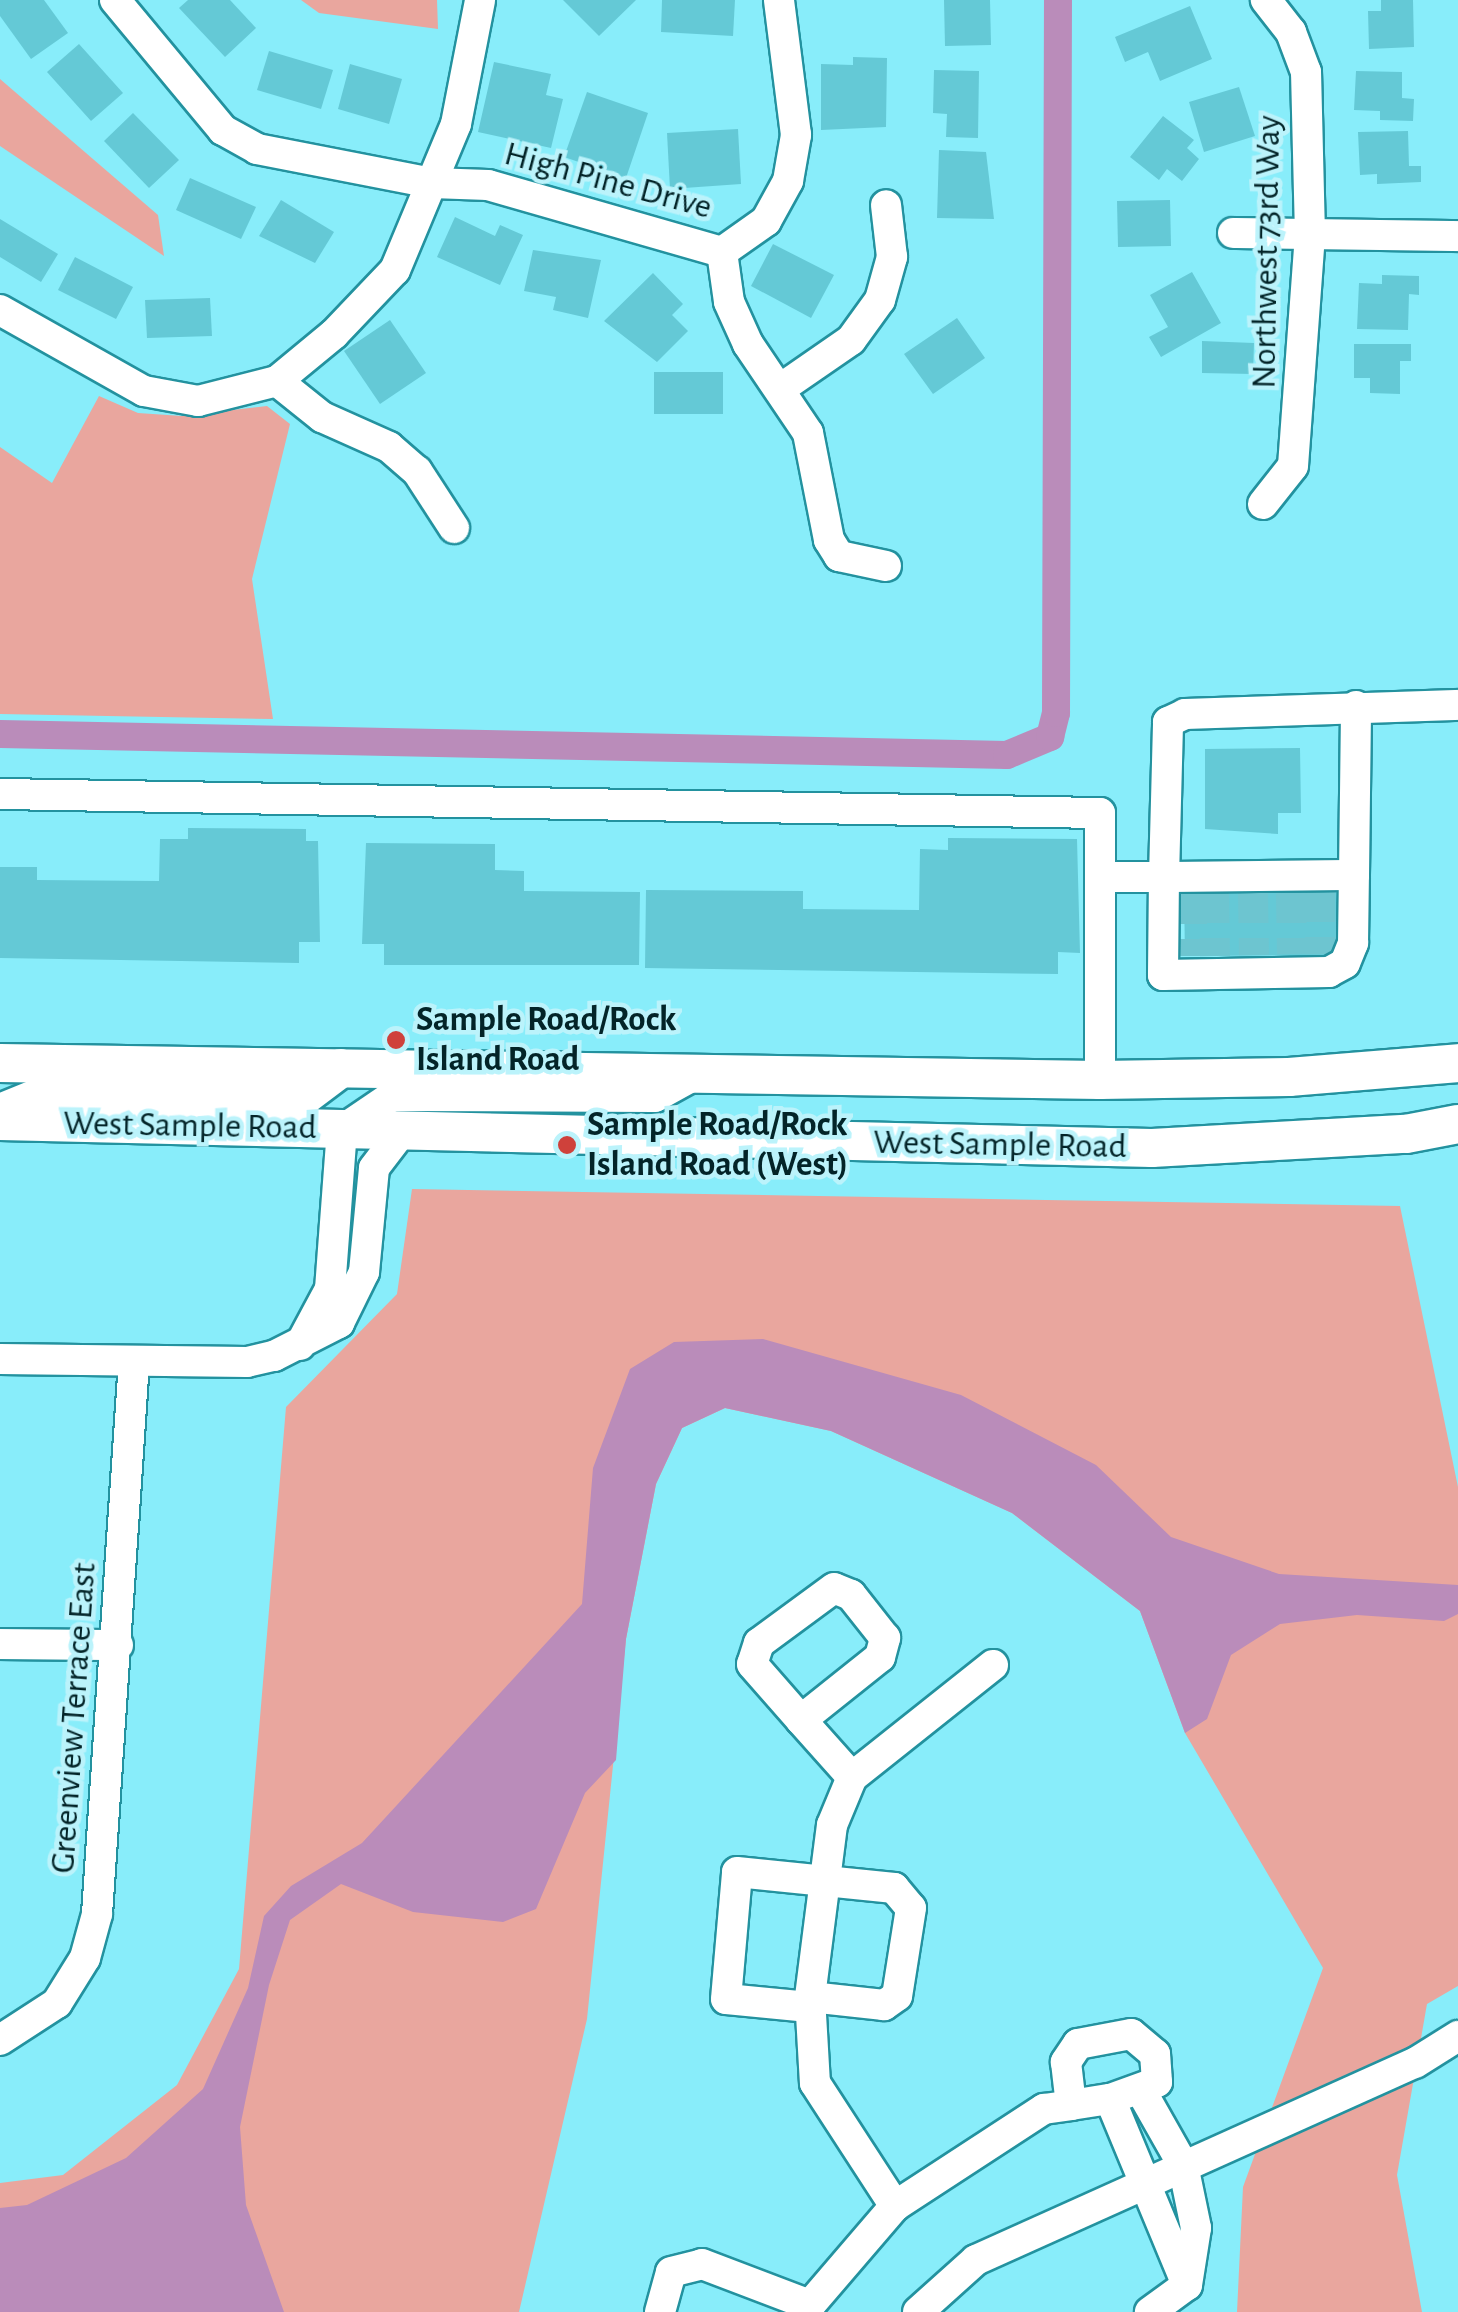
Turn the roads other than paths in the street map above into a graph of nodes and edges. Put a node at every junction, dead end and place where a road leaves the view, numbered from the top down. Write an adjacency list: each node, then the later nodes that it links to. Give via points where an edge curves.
1 (115, 0): 5 (street, High Pine Drive, via 222,130 257,149)
2 (480, 0): 5 (street, via 456,124)
3 (779, 0): 10 (street, High Pine Drive, via 796,134 788,181 766,221)
4 (1266, 0): 8 (street, Northwest 73rd Way, via 1291,32 1306,72)
5 (432, 183): 10 (street, High Pine Drive, via 488,185); 12 (street, via 395,270)
6 (886, 205): 13 (street, via 892,258 880,300 851,340)
7 (1233, 234): 8 (street)
8 (1310, 235): 9 (street); 14 (street, Northwest 73rd Way, via 1294,466)
9 (1458, 236)
10 (722, 252): 13 (street, via 730,302 748,344)
11 (0, 310): 12 (street, via 144,391 198,401)
12 (277, 381): 15 (street, via 322,417 389,447 417,471)
13 (780, 388): 16 (street, via 819,463 829,540 839,556)
14 (1263, 504)
15 (454, 528)
16 (886, 566)
17 (1458, 705): 18 (street)
18 (1356, 706): 20 (street); 22 (street, via 1184,714 1168,722)
19 (0, 794): 21 (street, via 1100,814)
20 (1354, 875): 22 (street, via 1305,884); 22 (street, via 1353,942 1345,964 1204,965 1164,975)
21 (1100, 877): 22 (street); 27 (street)
22 (1195, 884)
23 (0, 1063): 25 (main road, West Sample Road)
24 (1458, 1063): 27 (main road, West Sample Road, via 1289,1077)
25 (341, 1068): 26 (main road, West Sample Road); 28 (main road, via 296,1100 48,1094)
26 (691, 1077): 27 (main road, West Sample Road); 31 (street, via 655,1097 392,1096)
27 (1100, 1080)
28 (0, 1113)
29 (0, 1121): 31 (main road, West Sample Road)
30 (1458, 1124): 32 (main road, West Sample Road, via 1406,1134 1152,1148)
31 (342, 1130): 32 (main road, West Sample Road); 33 (street, via 330,1289)
32 (403, 1130): 33 (street, via 374,1168 364,1272 352,1308)
33 (300, 1345): 35 (street, via 247,1362)
34 (0, 1359): 35 (street)
35 (134, 1361): 37 (street, Greenview Terrace East)
36 (0, 1644): 37 (street)
37 (118, 1645): 44 (street, Greenview Terrace East, via 98,1914 85,1958 57,2002)
38 (992, 1664): 40 (street)
39 (801, 1720): 39 (street, via 752,1664 758,1643 834,1588 851,1596 885,1638 880,1657); 40 (street)
40 (852, 1776): 41 (street, via 832,1825)
41 (825, 1880): 42 (street); 42 (street, via 894,1888 910,1908 896,1996 884,2006); 42 (street, via 737,1872 726,1999)
42 (809, 2002): 52 (street, via 815,2083)
43 (1458, 2036): 46 (street)
44 (0, 2040)
45 (1458, 2050): 46 (street)
46 (1415, 2062): 50 (street)
47 (1140, 2088): 48 (street); 49 (street, via 1157,2082 1155,2054 1131,2034 1100,2037 1078,2044 1066,2062); 50 (street)
48 (1110, 2098): 49 (street); 51 (street)
49 (1071, 2105): 52 (street, via 1044,2109)
50 (1183, 2165): 51 (street); 53 (street, via 1196,2228)
51 (1144, 2182): 53 (street); 56 (street, via 976,2260)
52 (895, 2206): 54 (street)
53 (1186, 2285): 57 (street)
54 (807, 2308): 55 (street, via 702,2264 671,2272)
55 (660, 2312)
56 (918, 2312)
57 (1150, 2312)

